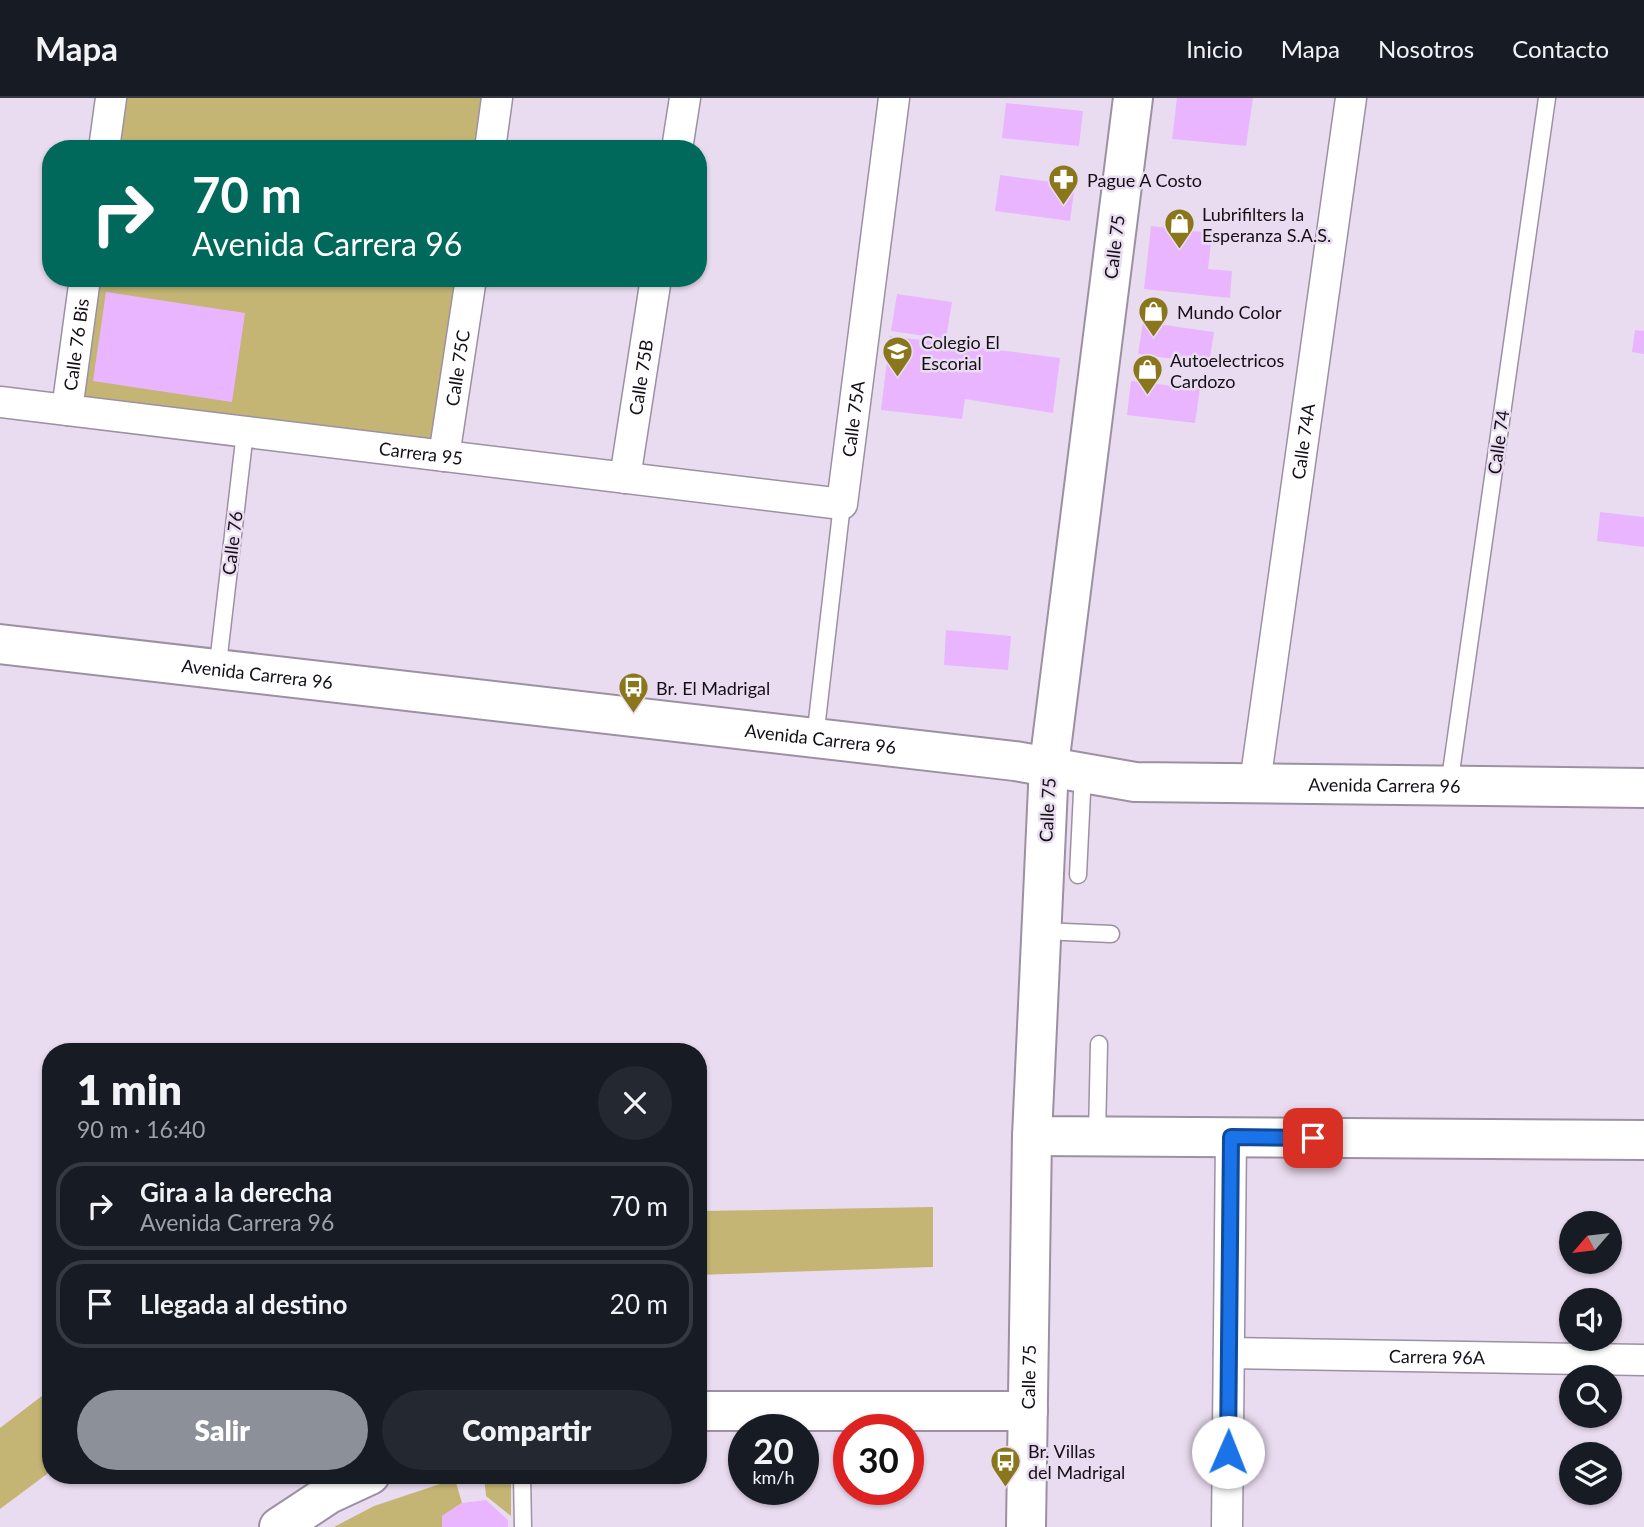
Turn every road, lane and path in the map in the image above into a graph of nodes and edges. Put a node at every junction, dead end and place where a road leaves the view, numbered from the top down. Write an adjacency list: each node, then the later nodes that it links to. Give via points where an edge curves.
1 (111, 98): 8 (street)
2 (497, 98): 9 (street)
3 (685, 98): 10 (street)
4 (894, 98): 19 (street, Calle 75A)
5 (1133, 98): 23 (main road, Calle 75)
6 (1351, 98): 24 (street, Calle 74A)
7 (1547, 98): 25 (lane, Calle 74)
8 (105, 140)
9 (491, 140)
10 (678, 140)
11 (84, 287): 15 (street, Calle 76 Bis)
12 (470, 287): 17 (street, Calle 75C)
13 (655, 287): 18 (street, Calle 75B)
14 (0, 402): 15 (street, Carrera 95)
15 (67, 410): 16 (street, Carrera 95)
16 (245, 432): 17 (street, Carrera 95); 21 (lane, Calle 76)
17 (444, 456): 18 (street, Carrera 95)
18 (625, 478): 19 (street, Carrera 95)
19 (842, 504): 22 (lane, Calle 75A)
20 (0, 644): 22 (main road, Avenida Carrera 96)
21 (219, 655)
22 (815, 738): 23 (main road, Avenida Carrera 96)
23 (1066, 769): 24 (main road, Avenida Carrera 96, via 1135,782); 27 (lane); 28 (main road, Calle 75)
24 (1255, 783): 25 (main road, Avenida Carrera 96)
25 (1449, 786): 26 (main road, Avenida Carrera 96)
26 (1644, 788)
27 (1078, 875)
28 (1041, 931): 29 (lane); 31 (main road, Calle 75)
29 (1111, 934)
30 (1099, 1044): 32 (lane)
31 (1032, 1136): 32 (main road); 38 (main road, Calle 75)
32 (1097, 1136): 33 (main road)
33 (1231, 1137): 34 (main road); 35 (street)
34 (1644, 1140)
35 (1229, 1353): 36 (street, Carrera 96A); 44 (street)
36 (1644, 1360)
37 (707, 1411): 38 (main road)
38 (1028, 1411): 43 (main road, Calle 75)
39 (351, 1484): 41 (main road)
40 (523, 1484): 42 (lane)
41 (287, 1524)
42 (523, 1527)
43 (1026, 1527)
44 (1227, 1527)

